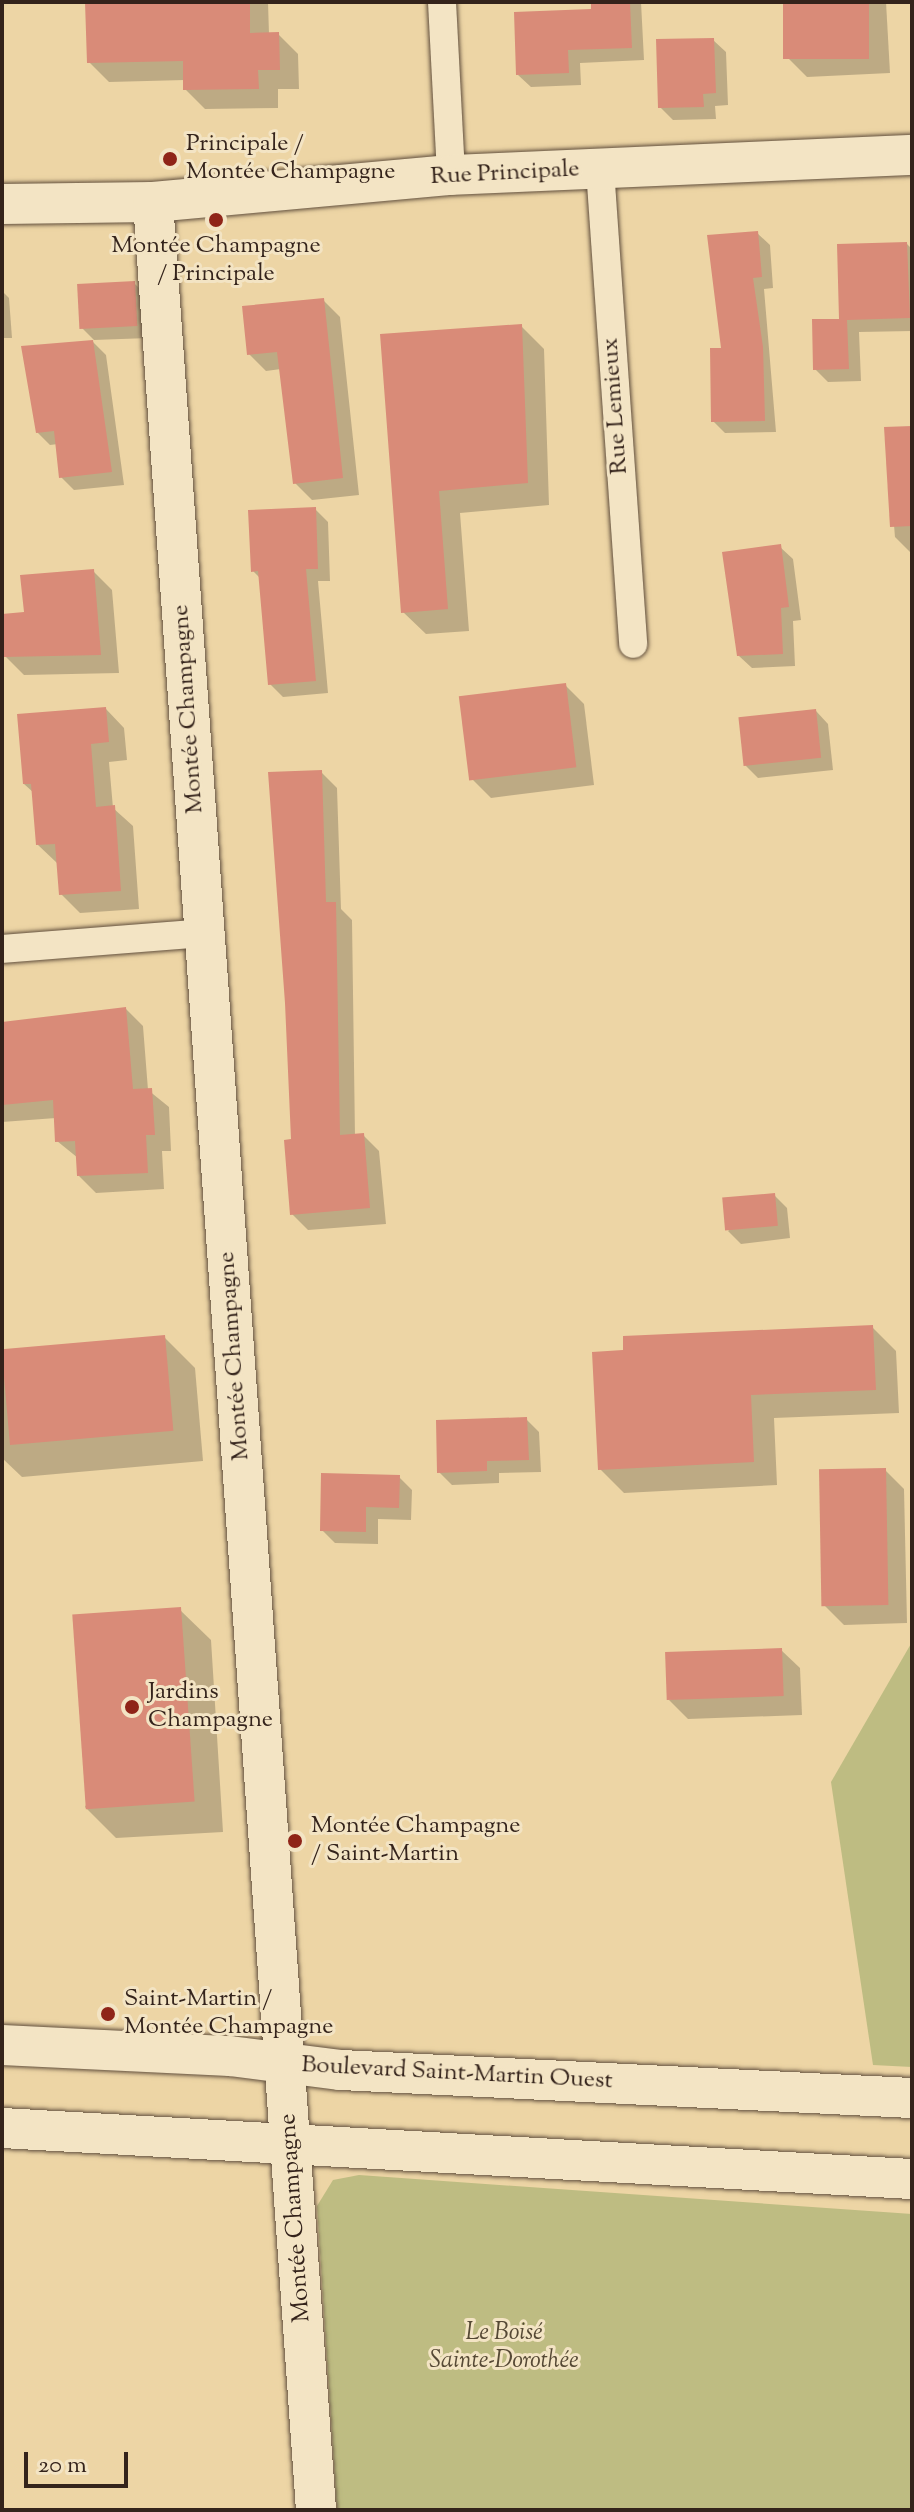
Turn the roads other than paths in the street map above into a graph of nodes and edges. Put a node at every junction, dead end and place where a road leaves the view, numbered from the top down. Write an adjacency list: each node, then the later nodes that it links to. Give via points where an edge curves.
1 (442, 2): 4 (street)
2 (912, 155): 3 (street, Rue Principale)
3 (600, 169): 4 (street, Rue Principale); 7 (street, Rue Lemieux)
4 (451, 175): 5 (street, Rue Principale)
5 (153, 202): 6 (street, Rue Principale); 8 (street, Montée Champagne)
6 (2, 204)
7 (633, 644)
8 (205, 933): 9 (street); 11 (street, Montée Champagne)
9 (2, 949)
10 (2, 2045): 11 (street, Boulevard Saint-Martin Ouest)
11 (286, 2063): 12 (street, Boulevard Saint-Martin Ouest); 14 (street, Montée Champagne)
12 (912, 2098)
13 (2, 2128): 14 (street)
14 (291, 2145): 15 (street); 16 (street, Montée Champagne)
15 (912, 2179)
16 (316, 2510)

